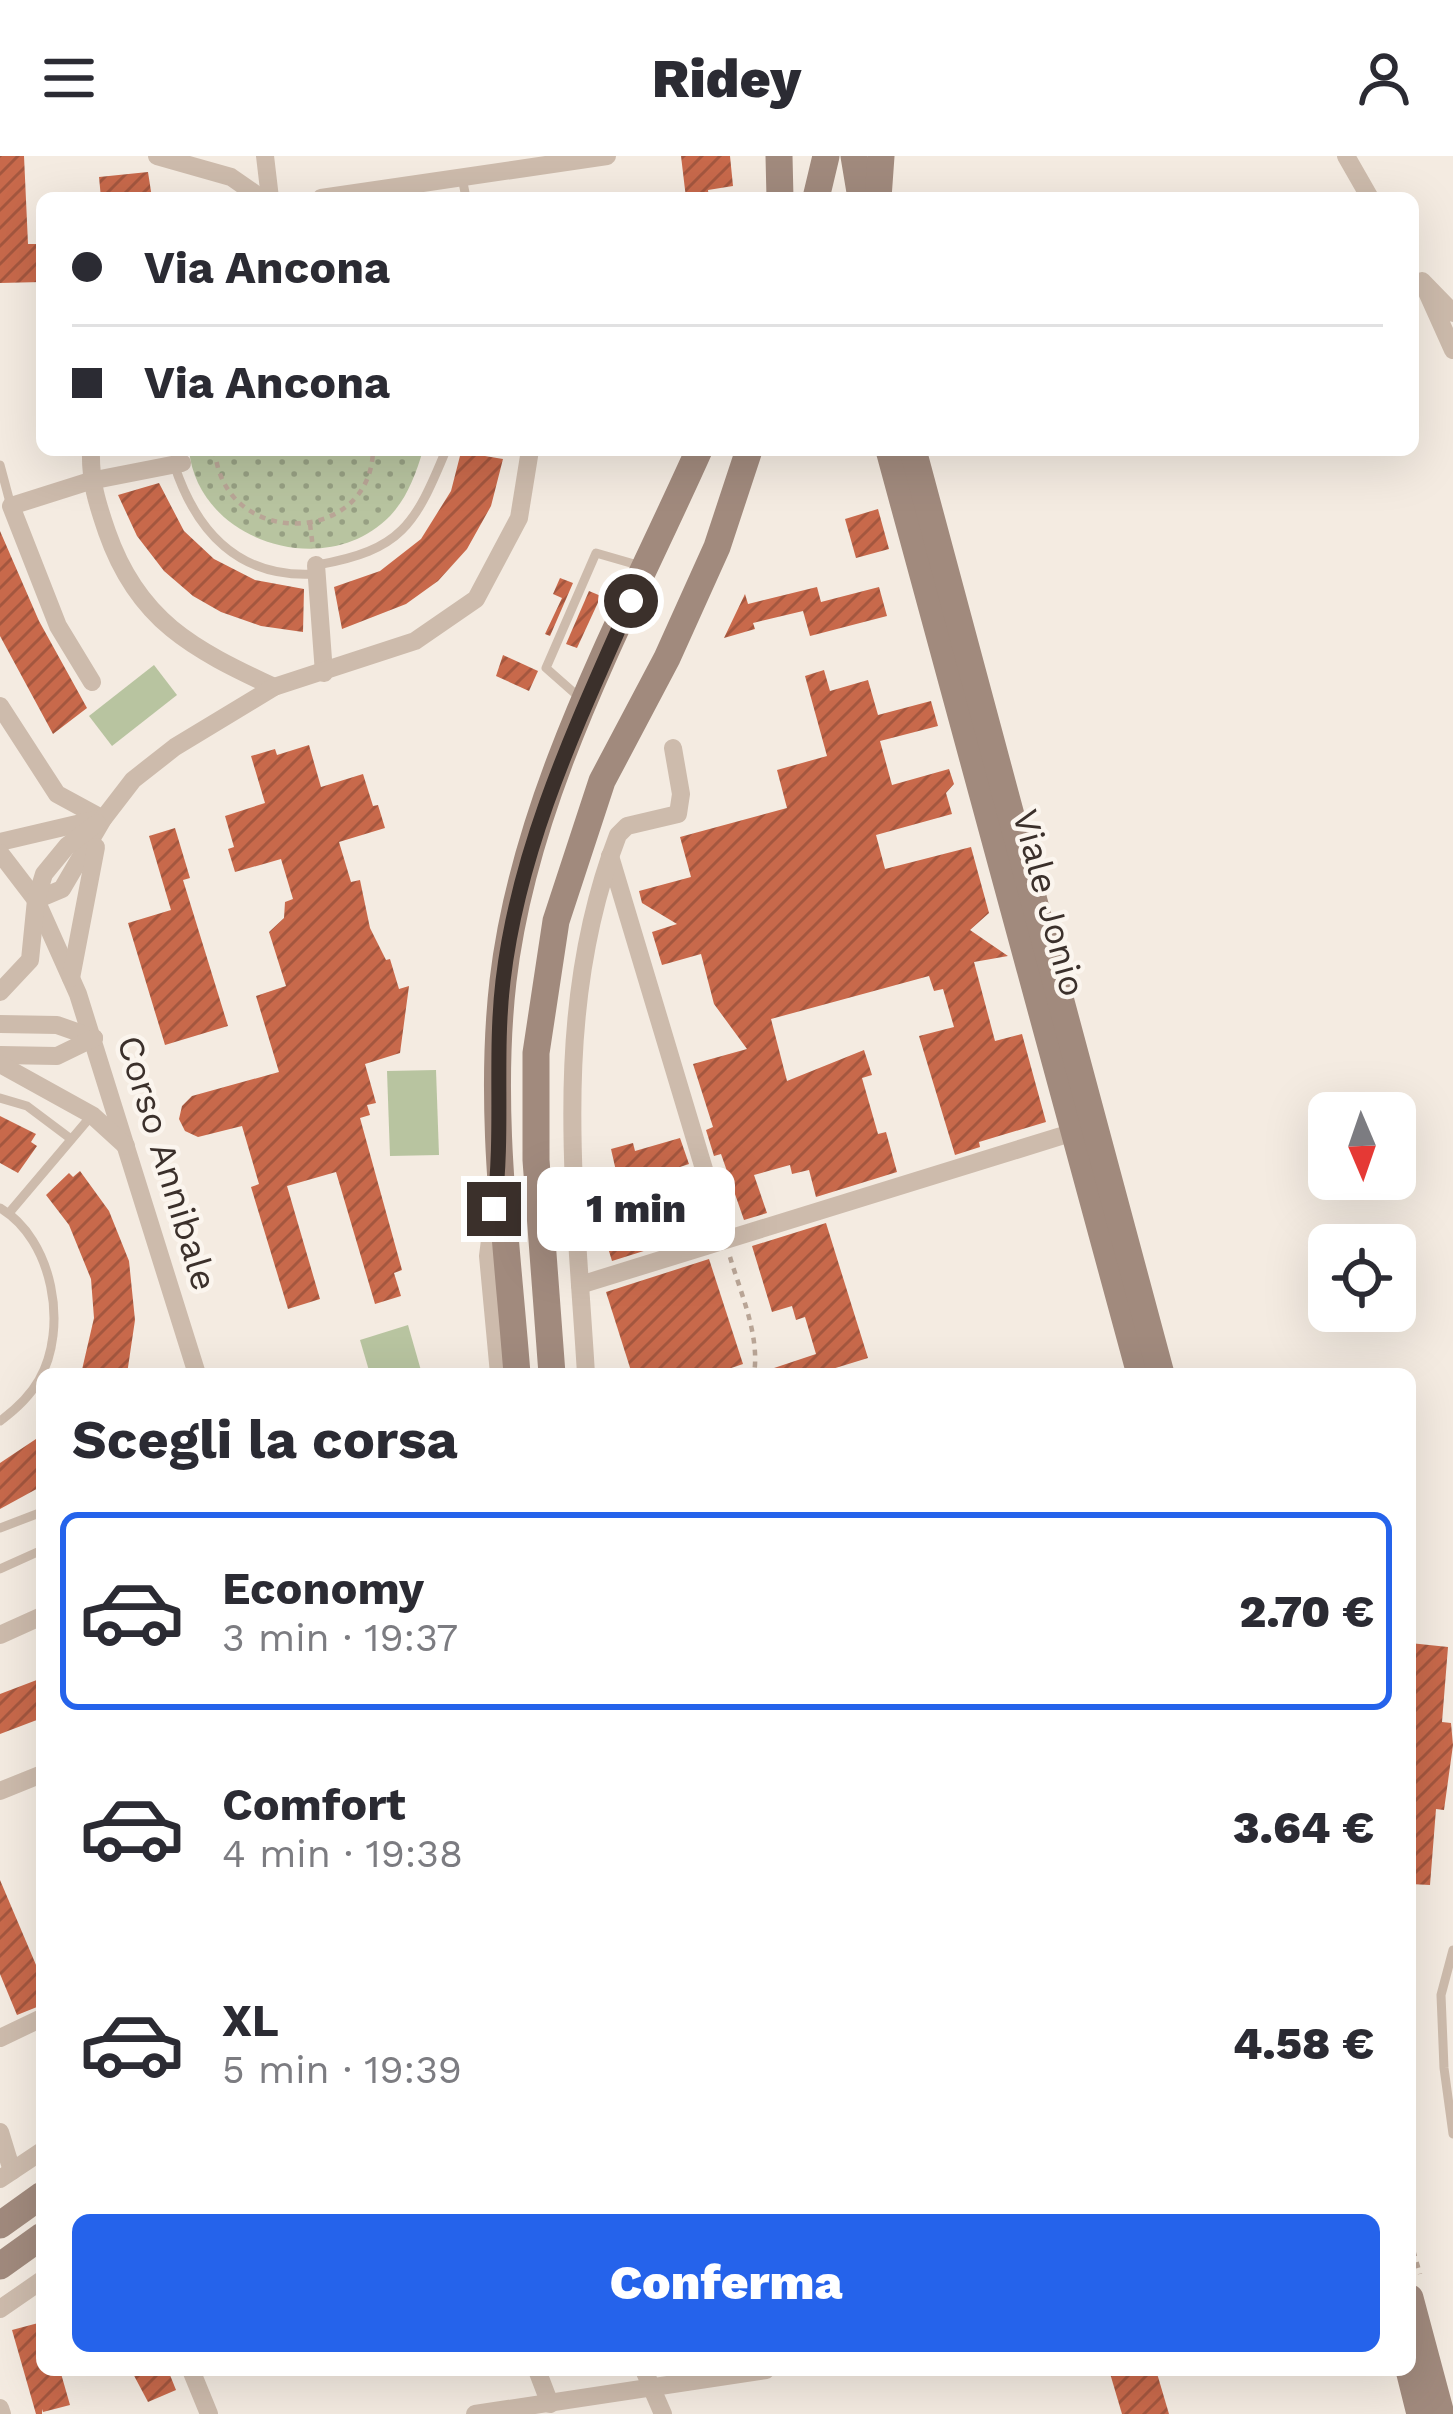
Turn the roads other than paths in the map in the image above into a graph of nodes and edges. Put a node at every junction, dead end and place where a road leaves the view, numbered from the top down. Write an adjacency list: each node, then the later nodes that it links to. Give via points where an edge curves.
1 (158, 156): 11 (street, via 231,177)
2 (265, 156): 12 (street)
3 (608, 156): 10 (street)
4 (779, 156): 15 (street)
5 (810, 156): 16 (street)
6 (826, 156): 17 (street, bridge)
7 (854, 156): 18 (street)
8 (881, 156): 19 (street)
9 (1346, 156): 20 (street)
10 (462, 177): 13 (street); 14 (lane)
11 (252, 192)
12 (269, 192)
13 (361, 192)
14 (465, 192)
15 (780, 192)
16 (817, 192)
17 (819, 192)
18 (860, 192)
19 (878, 192)
20 (1367, 192)
21 (1419, 275): 23 (street)
22 (1419, 276): 24 (street)
23 (1453, 313)
24 (1453, 350)
25 (91, 456): 34 (street)
26 (443, 456): 37 (lane, via 420,512 395,538)
27 (529, 456): 38 (street, via 520,518 476,599 415,641)
28 (696, 456): 36 (street)
29 (747, 456): 67 (street, via 717,547 602,781 556,921 536,1053)
30 (891, 456): 56 (street, Viale Jonio)
31 (915, 456): 70 (street, Viale Jonio)
32 (179, 459): 34 (street); 37 (lane, via 193,515 216,542 259,567)
33 (0, 465): 35 (lane)
34 (90, 481): 35 (street); 40 (street, via 120,567 153,615 212,658)
35 (6, 508): 39 (street)
36 (646, 568): 41 (street); 41 (lane, via 596,553 546,668)
37 (316, 570): 38 (street)
38 (324, 673): 40 (street)
39 (92, 682)
40 (274, 687): 44 (street, via 175,747)
41 (586, 703): 59 (street, via 536,830 515,912 497,1050)
42 (0, 706): 44 (street, via 57,794)
43 (674, 748): 47 (street, via 678,814 627,826)
44 (103, 819): 45 (street); 48 (street, via 62,889); 49 (street)
45 (0, 842)
46 (0, 853): 48 (street, Corso Annibale)
47 (610, 856): 61 (street); 62 (street, via 583,947 571,1080)
48 (36, 900): 49 (street, Corso Annibale); 50 (street, via 30,960)
49 (71, 978): 52 (street, Corso Annibale)
50 (0, 992)
51 (0, 1024): 52 (street, via 57,1024)
52 (94, 1038): 53 (street, via 57,1056); 58 (street, Corso Annibale)
53 (0, 1060): 55 (street)
54 (0, 1098): 57 (lane, via 27,1106)
55 (92, 1115): 57 (lane); 58 (street)
56 (1074, 1132): 61 (street); 69 (street, Viale Jonio)
57 (71, 1139): 60 (lane)
58 (125, 1146): 64 (street, Corso Annibale)
59 (500, 1162): 65 (street, via 488,1256); 66 (street)
60 (4, 1210): 63 (lane, via 45,1264 53,1341)
61 (725, 1238): 62 (street)
62 (580, 1286): 68 (street)
63 (45, 1368)
64 (195, 1368)
65 (498, 1368)
66 (517, 1368)
67 (552, 1368)
68 (586, 1368)
69 (1138, 1368)
70 (1159, 1368)
71 (36, 1386): 72 (lane)
72 (0, 1421)
73 (36, 1514): 74 (lane)
74 (0, 1528)
75 (36, 1553): 76 (lane)
76 (0, 1569)
77 (36, 1619): 78 (street)
78 (0, 1636)
79 (36, 1776): 80 (street)
80 (0, 1791)
81 (1453, 1950): 85 (lane, via 1441,1995)
82 (36, 2021): 83 (street)
83 (0, 2038)
84 (0, 2132): 87 (street)
85 (1453, 2134)
86 (36, 2156): 87 (street)
87 (6, 2175)
88 (36, 2199): 89 (street)
89 (0, 2225)
90 (36, 2240): 91 (street)
91 (0, 2266)
92 (36, 2284): 93 (street)
93 (0, 2309)
94 (1416, 2320): 106 (street)
95 (193, 2376): 102 (street)
96 (539, 2376): 101 (street)
97 (646, 2376): 100 (street)
98 (732, 2376): 100 (street)
99 (1410, 2376): 105 (street)
100 (652, 2390): 101 (street); 104 (street)
101 (550, 2404): 103 (street)
102 (209, 2414)
103 (475, 2414)
104 (663, 2414)
105 (1420, 2414)
106 (1441, 2414)

